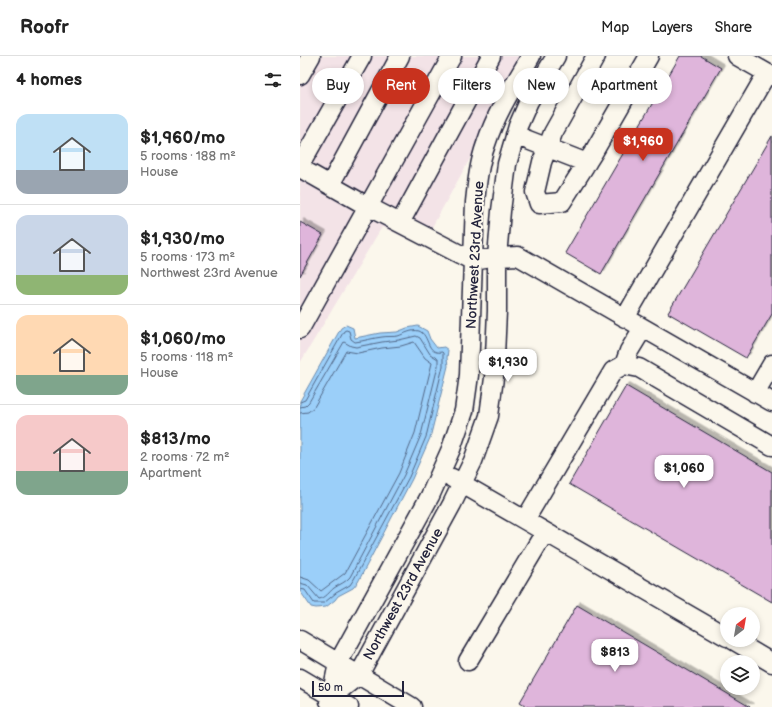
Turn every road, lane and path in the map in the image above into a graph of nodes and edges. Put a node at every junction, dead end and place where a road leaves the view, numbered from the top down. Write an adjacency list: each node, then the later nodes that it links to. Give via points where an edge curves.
1 (311, 56): 11 (street)
2 (362, 56): 16 (street)
3 (400, 56): 17 (street)
4 (452, 56): 18 (street)
5 (491, 56): 19 (street)
6 (531, 56): 21 (street, Northwest 23rd Avenue, via 497,117 485,145 475,202)
7 (556, 56): 13 (street, Northwest 23rd Avenue, via 529,101)
8 (596, 56): 14 (street, via 552,133)
9 (649, 56): 15 (street)
10 (737, 56): 12 (street)
11 (300, 75)
12 (770, 75): 22 (street)
13 (515, 135): 14 (street); 20 (street, Northwest 23rd Avenue, via 507,164 500,210)
14 (548, 147): 15 (street); 15 (street, via 535,192 539,204 562,202)
15 (587, 163)
16 (300, 166): 17 (street)
17 (330, 185): 18 (street)
18 (368, 206): 19 (street); 24 (street)
19 (400, 223): 21 (street)
20 (497, 257): 21 (street); 22 (street, via 518,256); 31 (street, Northwest 23rd Avenue, via 494,378 489,416)
21 (473, 261): 30 (street, Northwest 23rd Avenue, via 469,375 464,411)
22 (624, 318): 23 (street)
23 (642, 328): 26 (street); 27 (street)
24 (300, 329)
25 (772, 364): 27 (street)
26 (624, 365): 29 (street, via 639,368); 32 (street, via 612,371)
27 (755, 393): 28 (street)
28 (772, 402)
29 (772, 446)
30 (441, 471): 31 (street); 38 (street, Northwest 23rd Avenue, via 430,496)
31 (462, 484): 32 (street); 40 (street, Northwest 23rd Avenue)
32 (525, 520): 33 (street)
33 (545, 532): 34 (street); 37 (street)
34 (720, 633)
35 (300, 640): 38 (street)
36 (745, 647): 39 (street)
37 (468, 661)
38 (338, 663): 40 (street); 42 (street, Northwest 23rd Avenue)
39 (772, 663)
40 (359, 675): 42 (street, Northwest 23rd Avenue); 44 (street)
41 (300, 678): 42 (street)
42 (329, 702): 43 (street)
43 (349, 707)
44 (412, 707)

